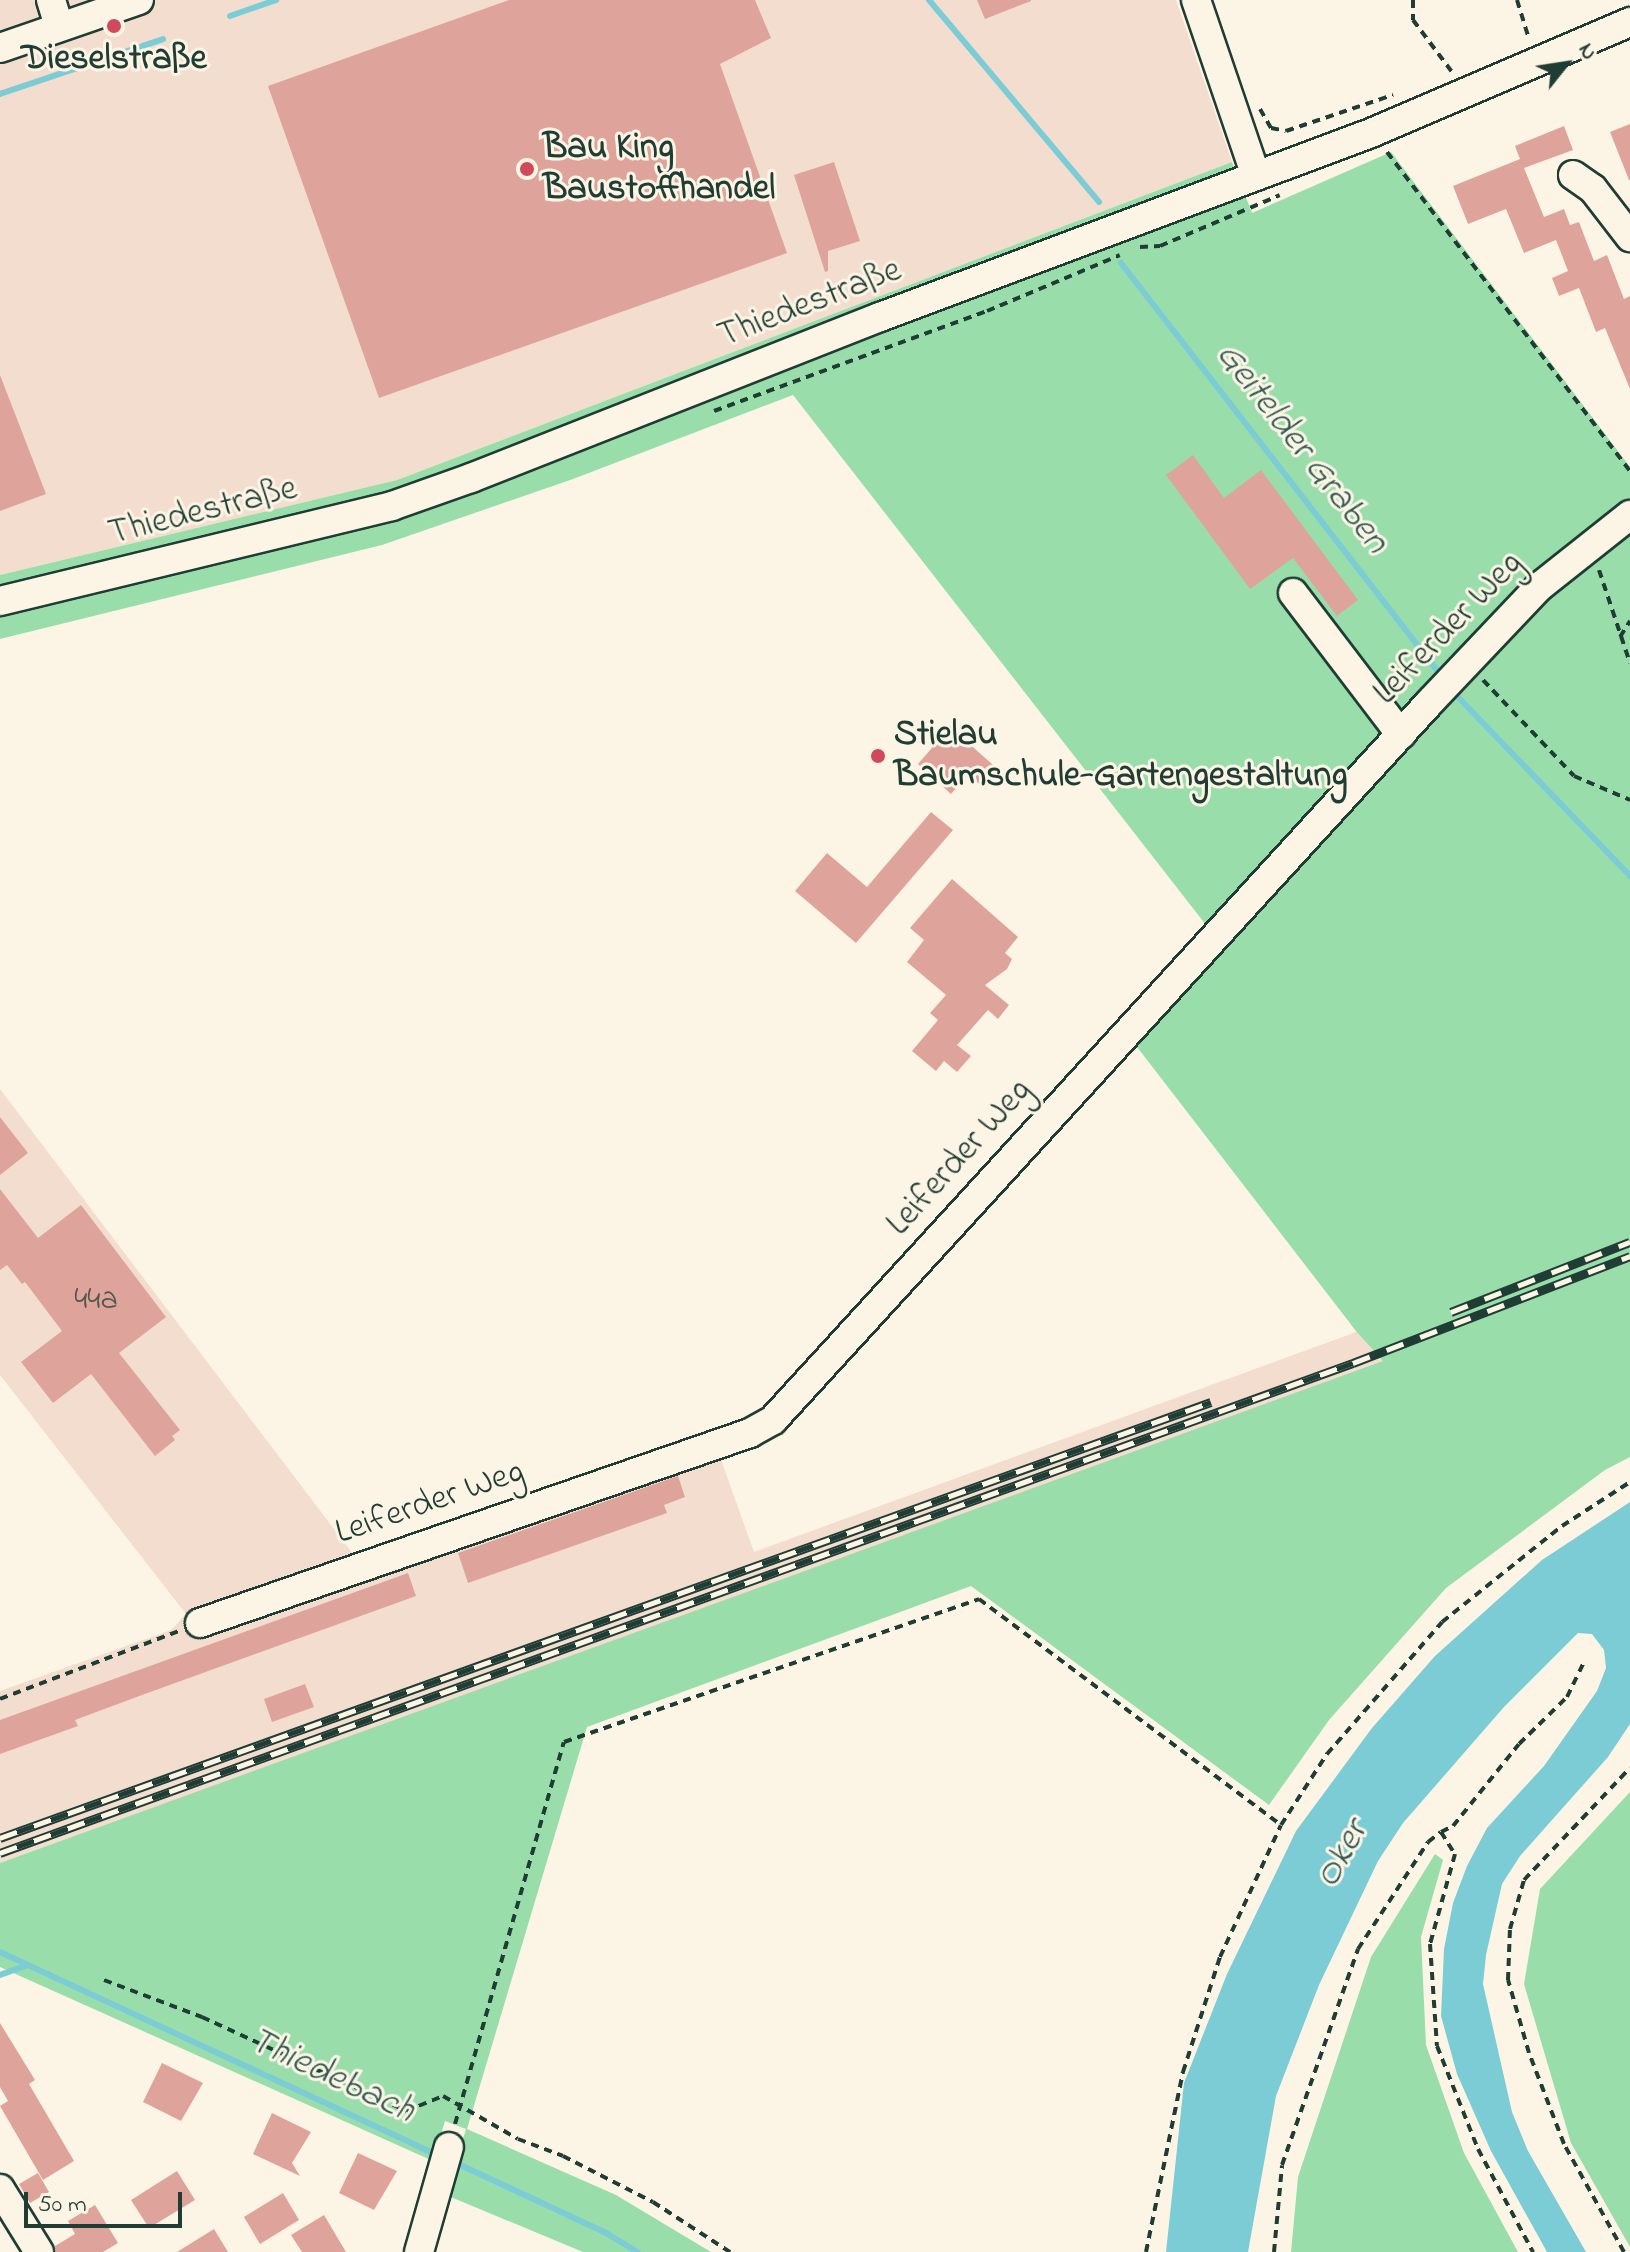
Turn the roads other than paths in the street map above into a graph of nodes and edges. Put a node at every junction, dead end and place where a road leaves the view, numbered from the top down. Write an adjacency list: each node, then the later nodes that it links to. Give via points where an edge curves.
1 (139, 0): 3 (street)
2 (1196, 0): 7 (street)
3 (55, 13): 5 (street)
4 (1630, 22): 7 (street, Thiedestraße)
5 (0, 48)
6 (1573, 175): 8 (street, via 1593,189)
7 (1256, 176): 11 (street, Thiedestraße, via 392,506)
8 (1630, 237)
9 (1630, 515): 12 (street, Leiferder Weg, via 1539,587)
10 (1293, 593): 12 (street)
11 (0, 601)
12 (1401, 735): 13 (street, Leiferder Weg, via 773,1420 750,1433)
13 (200, 1623)
14 (449, 2147): 17 (street)
15 (0, 2189): 16 (street)
16 (39, 2252)
17 (419, 2252)

